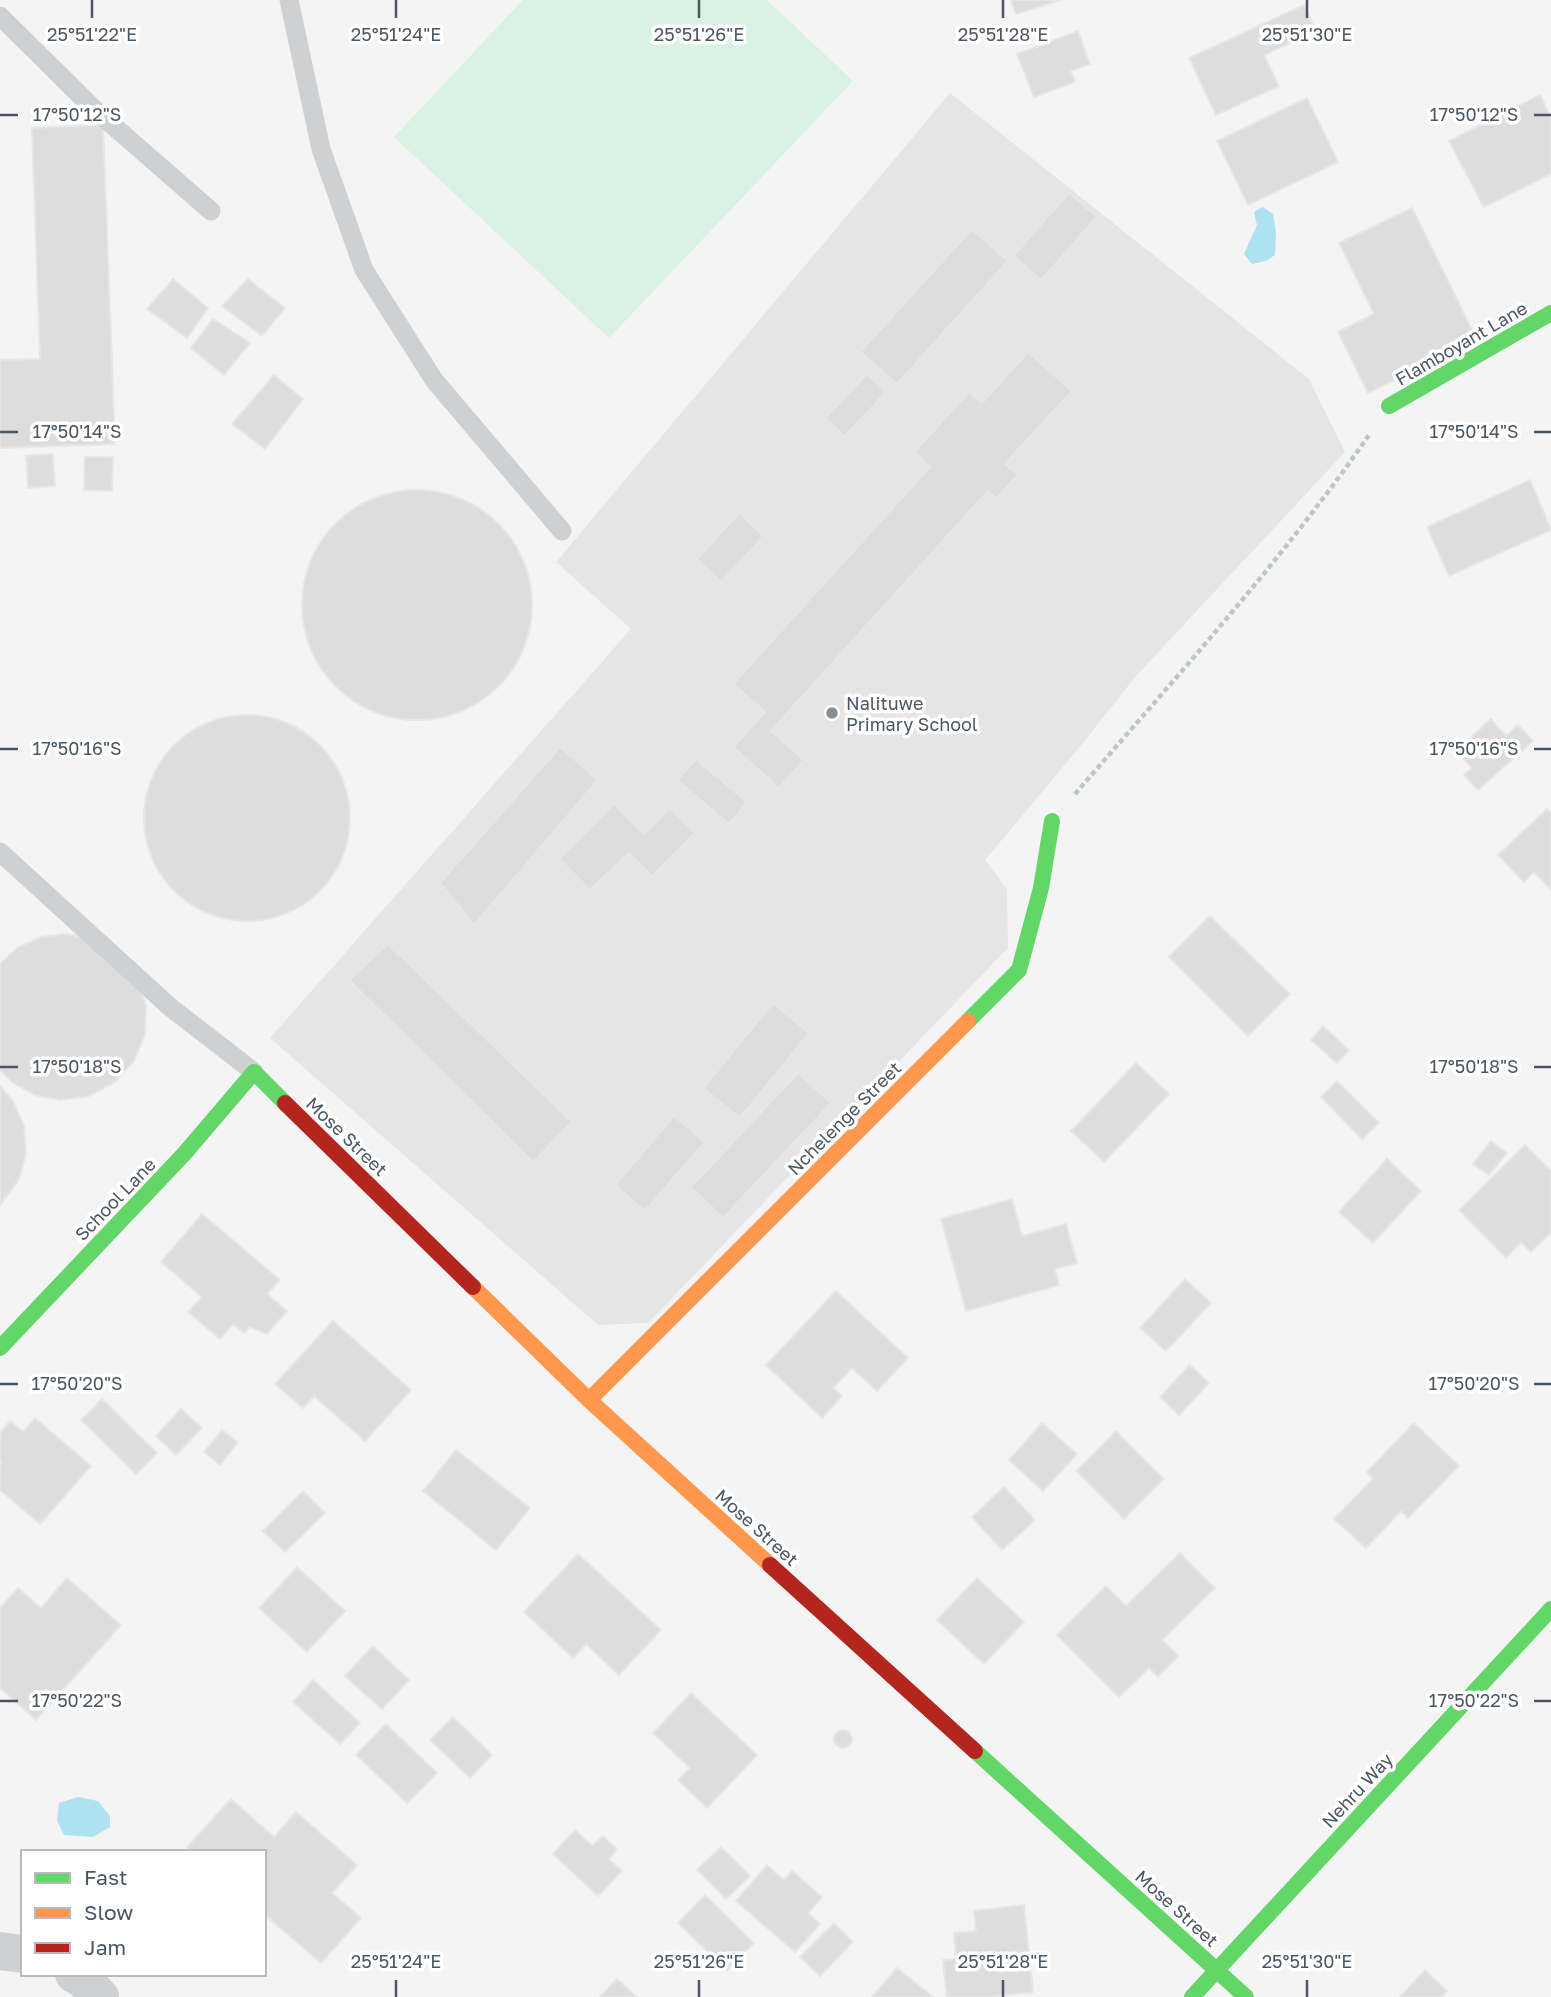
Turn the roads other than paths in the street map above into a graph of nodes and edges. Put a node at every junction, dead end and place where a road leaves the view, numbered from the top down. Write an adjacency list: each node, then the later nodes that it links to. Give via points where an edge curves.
1 (289, 0): 6 (lane, via 321,149 364,270 433,380)
2 (0, 16): 3 (lane, via 94,108)
3 (211, 211)
4 (1551, 313): 5 (street, Flamboyant Lane)
5 (1389, 406)
6 (562, 531)
7 (1052, 821): 11 (street, Nchelenge Street, via 1041,888 1019,970)
8 (0, 852): 9 (lane, via 170,1007)
9 (254, 1072): 10 (street, School Lane, via 184,1154); 11 (street, Mose Street)
10 (0, 1348)
11 (589, 1400): 15 (street, Mose Street)
12 (1551, 1609): 15 (street, Nehru Way)
13 (0, 1951): 14 (street)
14 (21, 1954)
15 (1216, 1969): 18 (street, Nehru Way); 19 (street, Mose Street)
16 (77, 1976): 17 (street)
17 (100, 1997)
18 (1192, 1997)
19 (1246, 1997)

